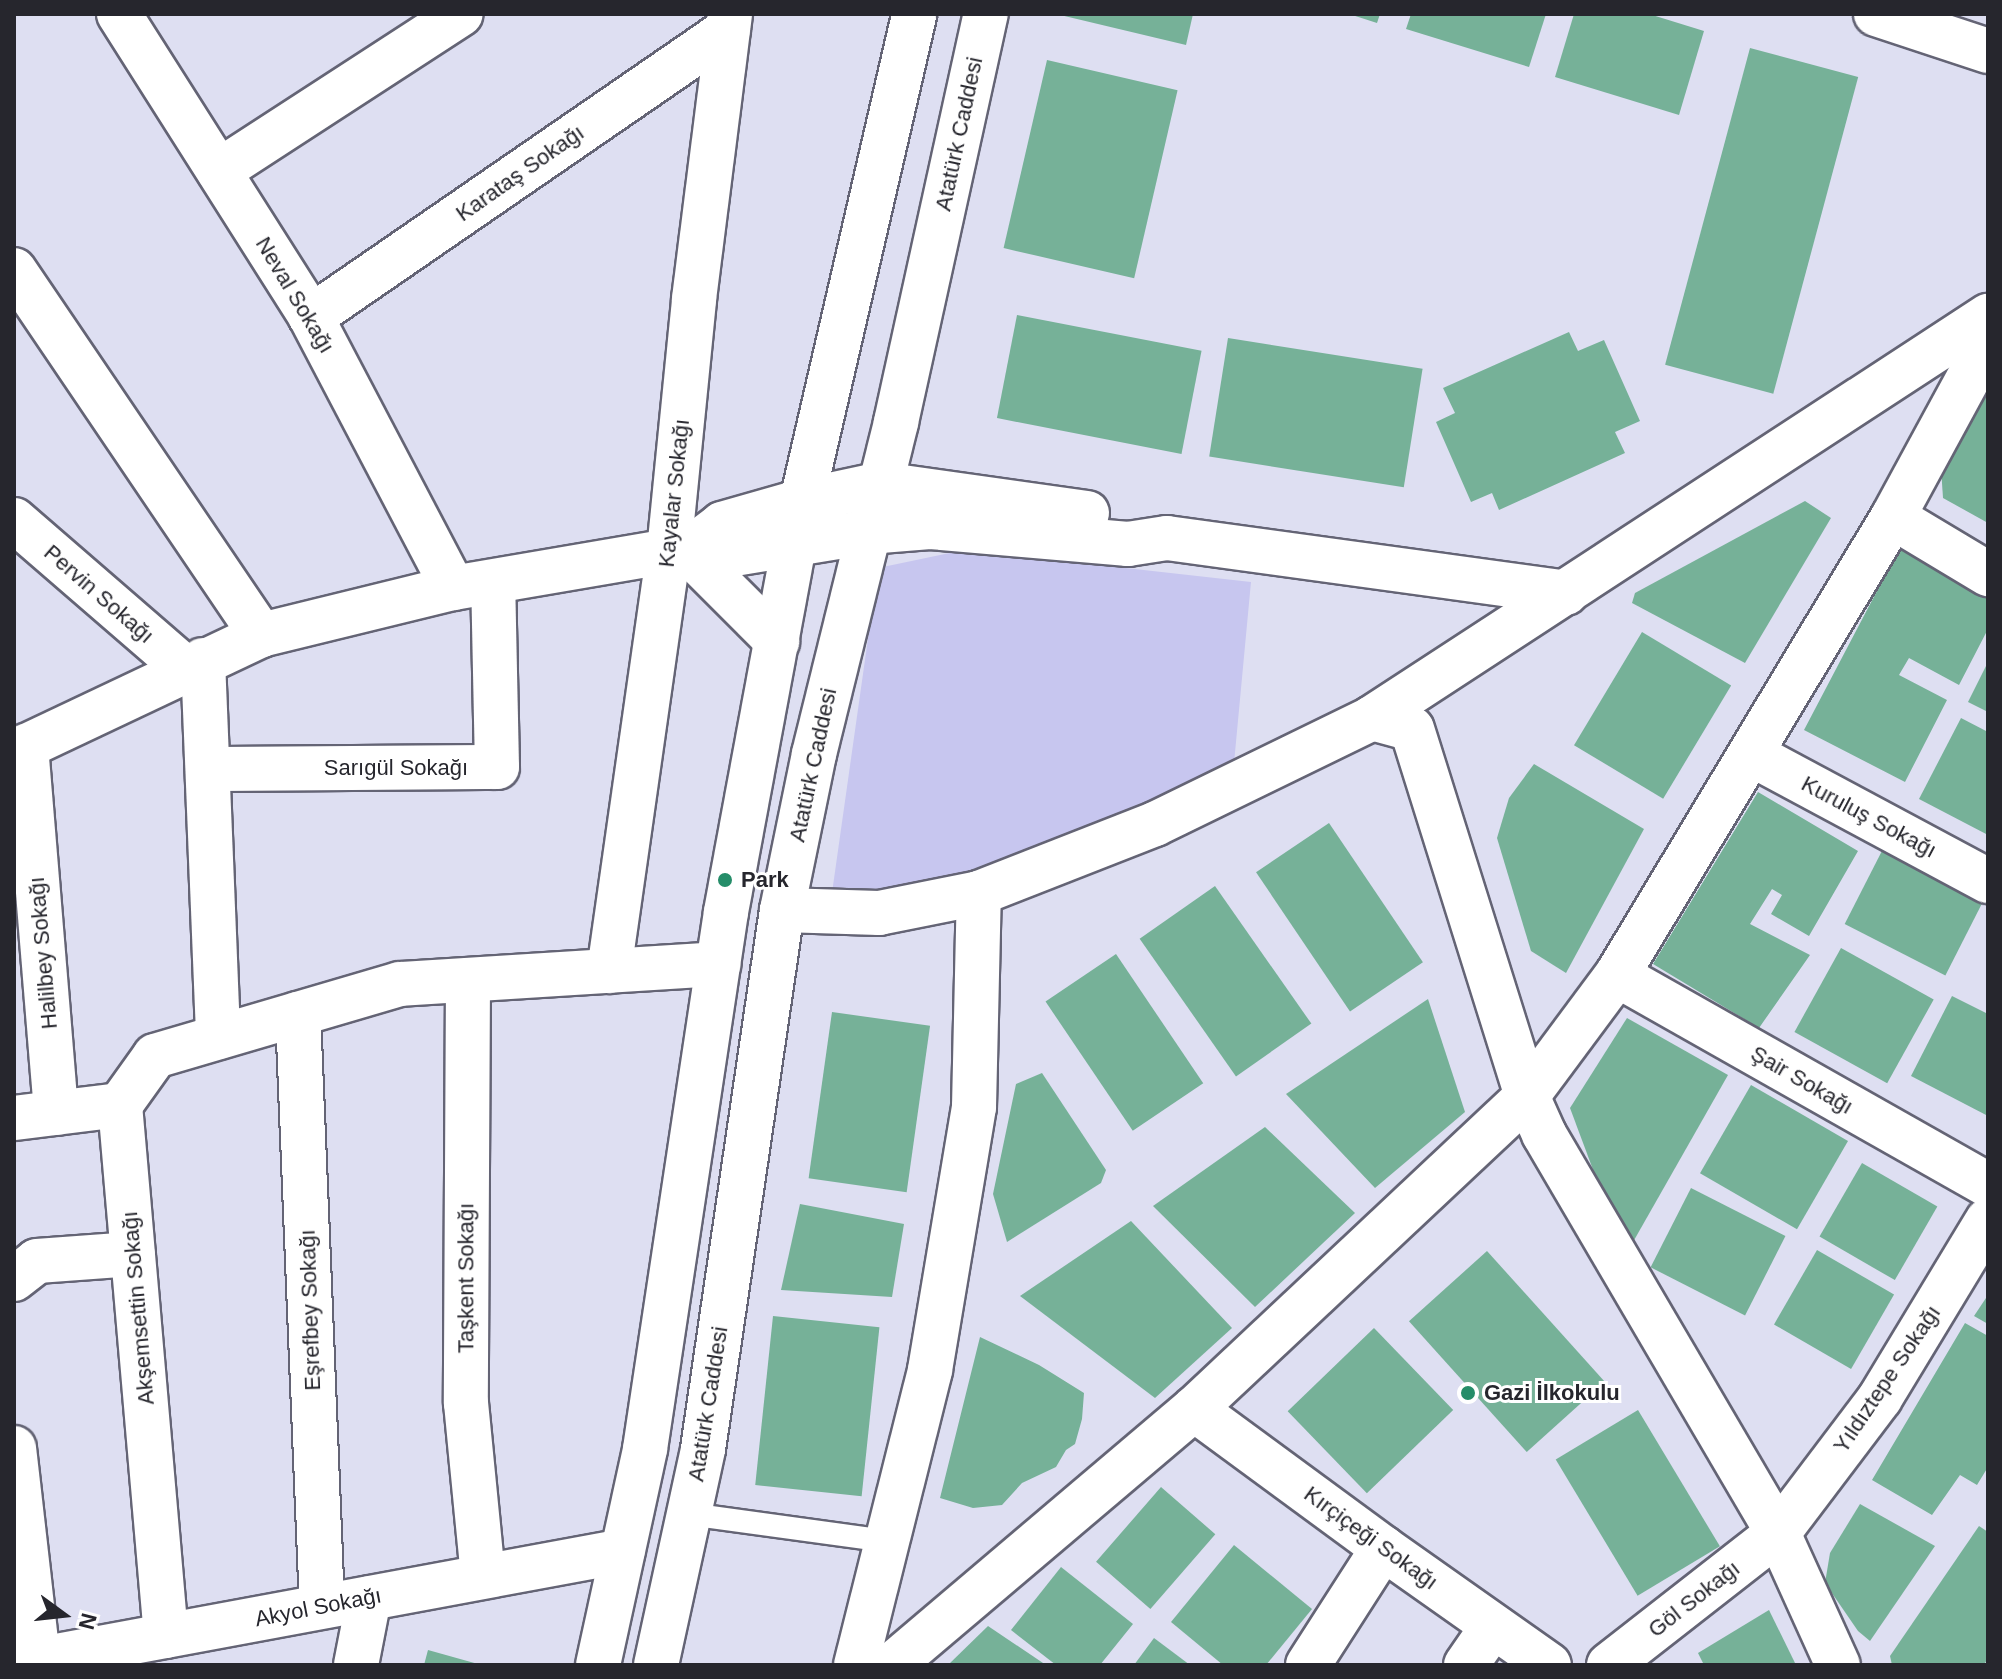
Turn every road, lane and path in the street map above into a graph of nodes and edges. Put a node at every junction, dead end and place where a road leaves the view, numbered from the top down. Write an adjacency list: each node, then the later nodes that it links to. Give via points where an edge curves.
1 (119, 14): 8 (street, Neval Sokağı)
2 (461, 14): 8 (street)
3 (914, 14): 14 (street)
4 (986, 14): 13 (street, Atatürk Caddesi)
5 (1876, 14): 7 (street)
6 (729, 22): 11 (street, Karataş Sokağı); 20 (street, Kayalar Sokağı, via 694,299)
7 (1988, 51)
8 (219, 171): 11 (street, Neval Sokağı)
9 (14, 270): 24 (street)
10 (1988, 316): 23 (street)
11 (311, 317): 22 (street, Neval Sokağı)
12 (1988, 342): 15 (street)
13 (881, 484): 14 (street); 17 (street, Atatürk Caddesi); 18 (street, via 1135,519)
14 (802, 501): 19 (street); 20 (street, via 722,524)
15 (1893, 517): 21 (street); 29 (street)
16 (14, 520): 26 (street, Pervin Sokağı)
17 (868, 532): 18 (street, via 930,527 1128,544); 19 (street); 33 (street, Atatürk Caddesi)
18 (1167, 538): 23 (street)
19 (796, 543): 20 (street, via 722,556); 25 (street)
20 (682, 549): 22 (street); 25 (street); 35 (street, Kayalar Sokağı)
21 (1988, 574)
22 (473, 585): 24 (street); 30 (street, Sarıgül Sokağı, via 497,767)
23 (1566, 593): 27 (street)
24 (261, 635): 26 (street)
25 (777, 641): 34 (street)
26 (194, 664): 28 (street); 30 (street)
27 (1372, 718): 32 (street, via 1155,824); 40 (street, via 1412,729)
28 (20, 749): 42 (street, Halilbey Sokağı)
29 (1751, 754): 31 (street, Kuruluş Sokağı); 36 (street)
30 (208, 769): 39 (street)
31 (1988, 881)
32 (979, 893): 33 (street, via 879,913); 51 (street, via 974,1107 930,1370)
33 (782, 910): 49 (street, Atatürk Caddesi)
34 (718, 964): 35 (street); 54 (street, via 645,1449)
35 (609, 971): 37 (street)
36 (1617, 975): 40 (street); 43 (street, Şair Sokağı)
37 (468, 980): 38 (street, via 400,984); 55 (street, Taşkent Sokağı, via 466,1403)
38 (298, 1014): 39 (street); 57 (street, Eşrefbey Sokağı)
39 (218, 1037): 41 (street, via 155,1056)
40 (1527, 1096): 47 (street); 50 (street, via 1582,1204)
41 (120, 1105): 42 (street); 45 (street, Akşemsettin Sokağı)
42 (35, 1115)
43 (1988, 1185)
44 (1988, 1220): 50 (street, Yıldıztepe Sokağı, via 1880,1398)
45 (133, 1254): 46 (street, via 37,1261); 59 (street, Akşemsettin Sokağı)
46 (14, 1279)
47 (1194, 1409): 53 (street, Kırçiçeği Sokağı); 65 (street)
48 (14, 1448): 52 (street)
49 (689, 1514): 51 (lane); 63 (street, Atatürk Caddesi)
50 (1778, 1533): 69 (street, Göl Sokağı); 70 (street)
51 (887, 1541): 64 (street)
52 (19, 1546): 60 (street)
53 (1383, 1548): 58 (street, Kırçiçeği Sokağı); 66 (street)
54 (623, 1551): 55 (street, Akyol Sokağı); 62 (street)
55 (483, 1576): 56 (street, Akyol Sokağı)
56 (369, 1598): 57 (street, Akyol Sokağı); 61 (street)
57 (322, 1607): 59 (street, Akyol Sokağı)
58 (1493, 1626): 67 (street); 68 (street, Kırçiçeği Sokağı)
59 (166, 1636): 60 (street, Akyol Sokağı)
60 (26, 1662)
61 (356, 1665)
62 (598, 1665)
63 (656, 1665)
64 (856, 1665)
65 (892, 1665)
66 (1308, 1665)
67 (1466, 1665)
68 (1549, 1665)
69 (1609, 1665)
70 (1838, 1665)

